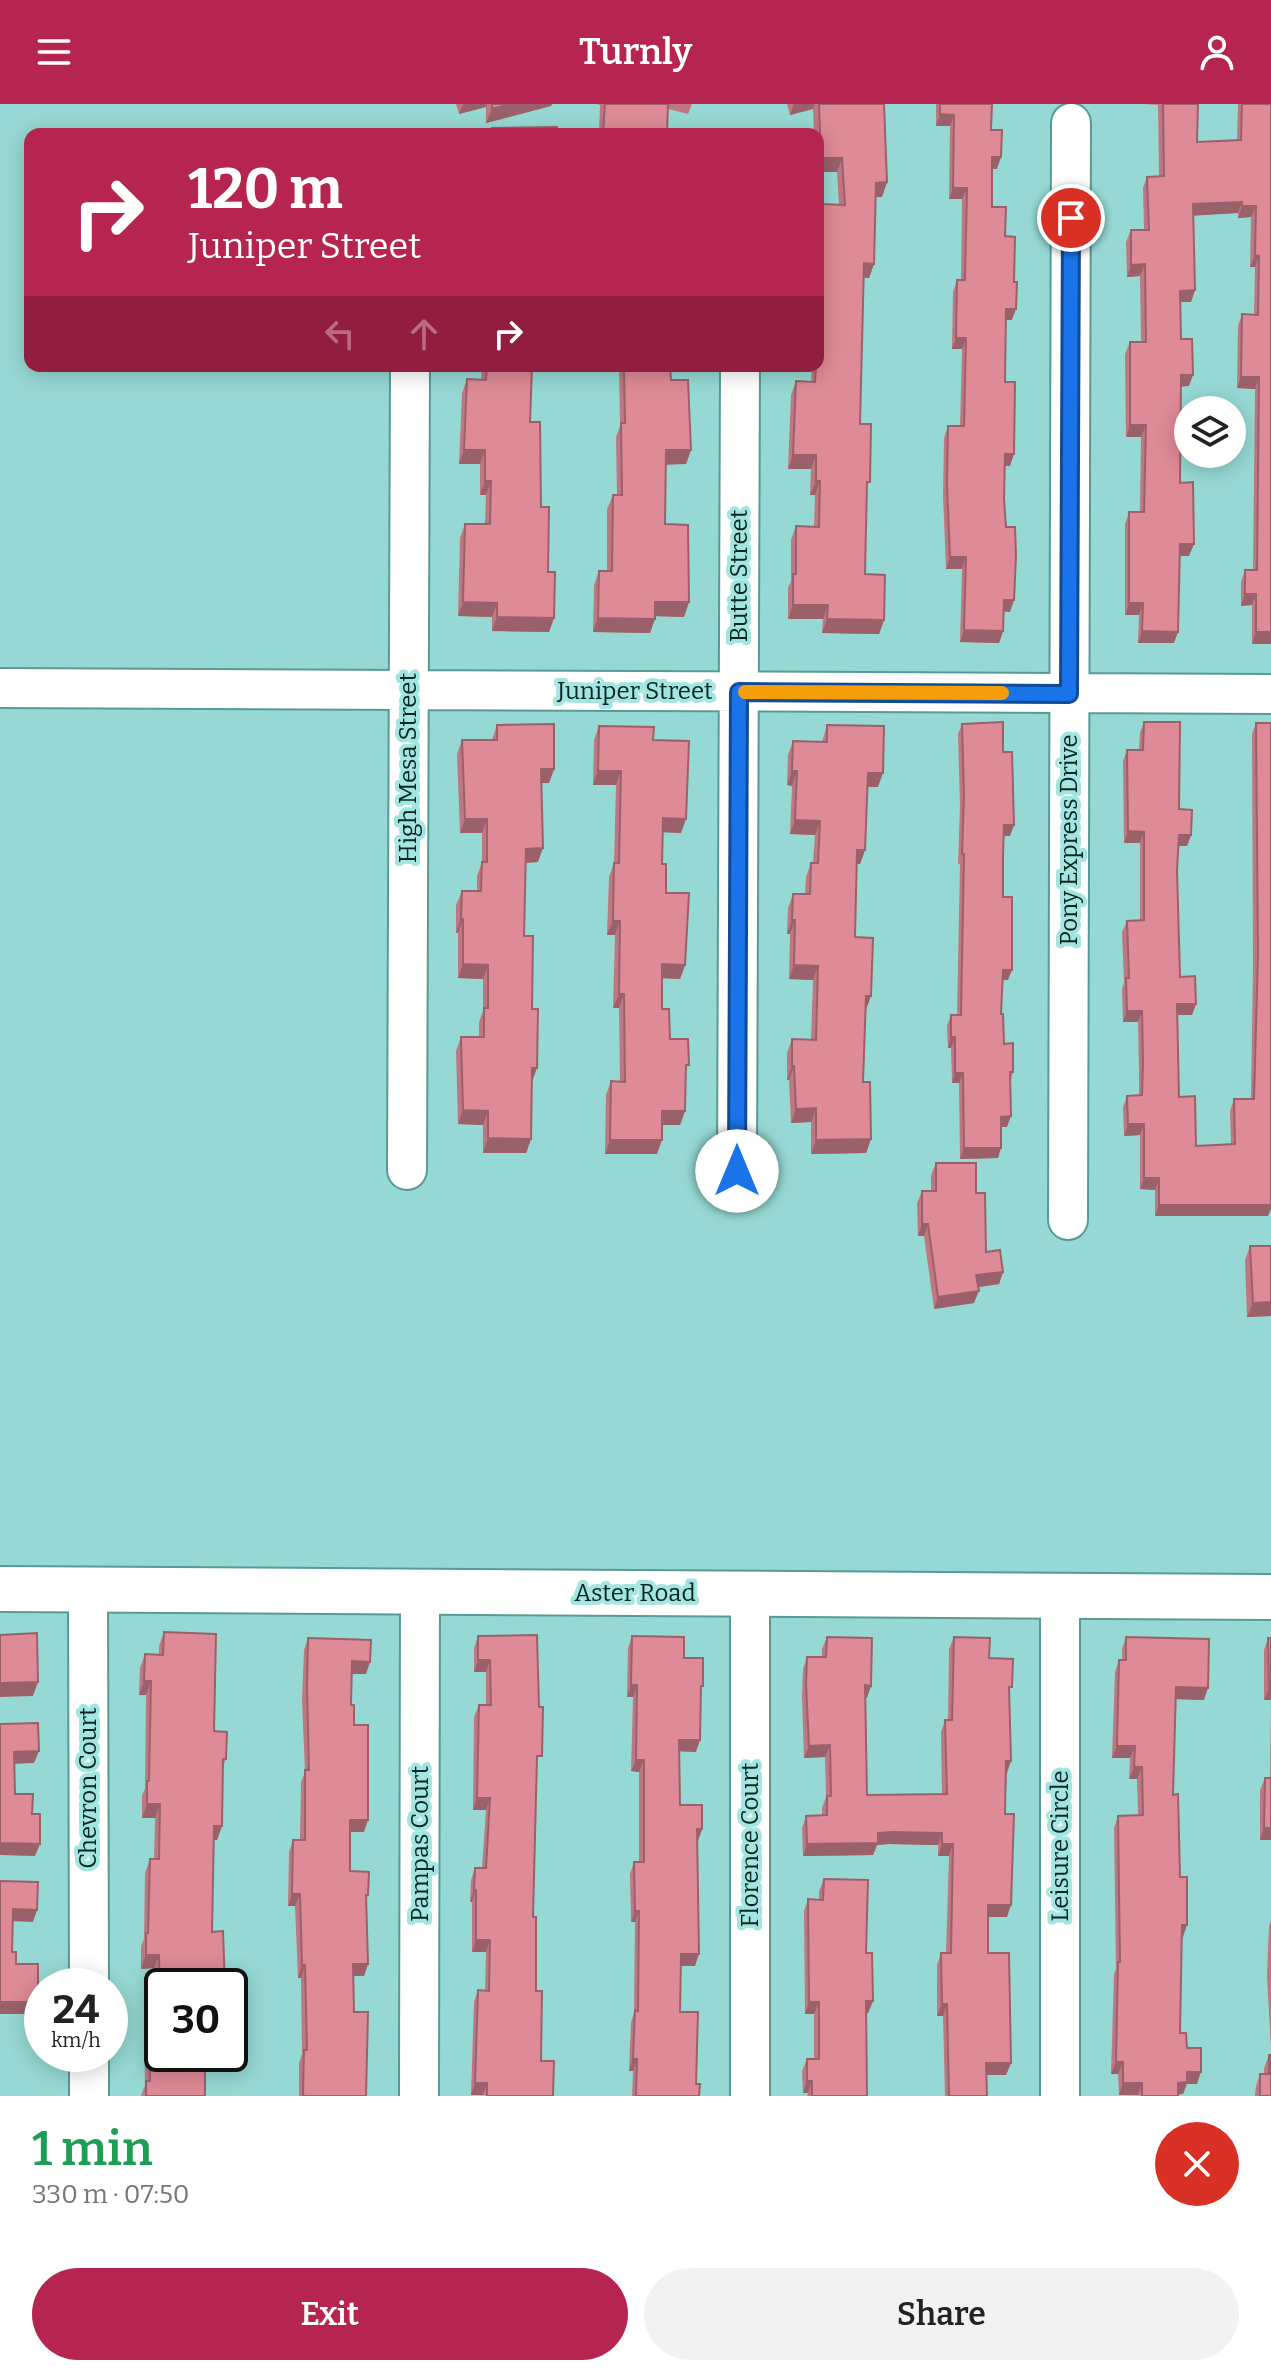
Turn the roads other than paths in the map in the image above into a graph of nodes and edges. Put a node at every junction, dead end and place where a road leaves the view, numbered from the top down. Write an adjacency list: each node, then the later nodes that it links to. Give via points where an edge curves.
1 (1071, 123): 7 (street, Pony Express Drive)
2 (410, 372): 5 (street, High Mesa Street)
3 (740, 372): 6 (street, Butte Street)
4 (0, 688): 5 (street, Juniper Street)
5 (409, 690): 6 (street, Juniper Street); 9 (street, High Mesa Street)
6 (739, 692): 7 (street, Juniper Street); 10 (street, Butte Street)
7 (1069, 694): 8 (street, Juniper Street); 11 (street, Pony Express Drive)
8 (1271, 694)
9 (407, 1170)
10 (737, 1171)
11 (1068, 1220)
12 (0, 1589): 13 (main road, Aster Road)
13 (88, 1590): 14 (main road, Aster Road); 18 (street, Chevron Court)
14 (420, 1592): 15 (main road, Aster Road); 21 (street, Pampas Court)
15 (750, 1593): 16 (main road, Aster Road); 22 (street, Florence Court)
16 (1060, 1596): 17 (main road, Aster Road); 23 (street, Leisure Circle)
17 (1271, 1597)
18 (89, 1968)
19 (89, 2072): 20 (street)
20 (89, 2096)
21 (419, 2096)
22 (750, 2096)
23 (1060, 2096)

